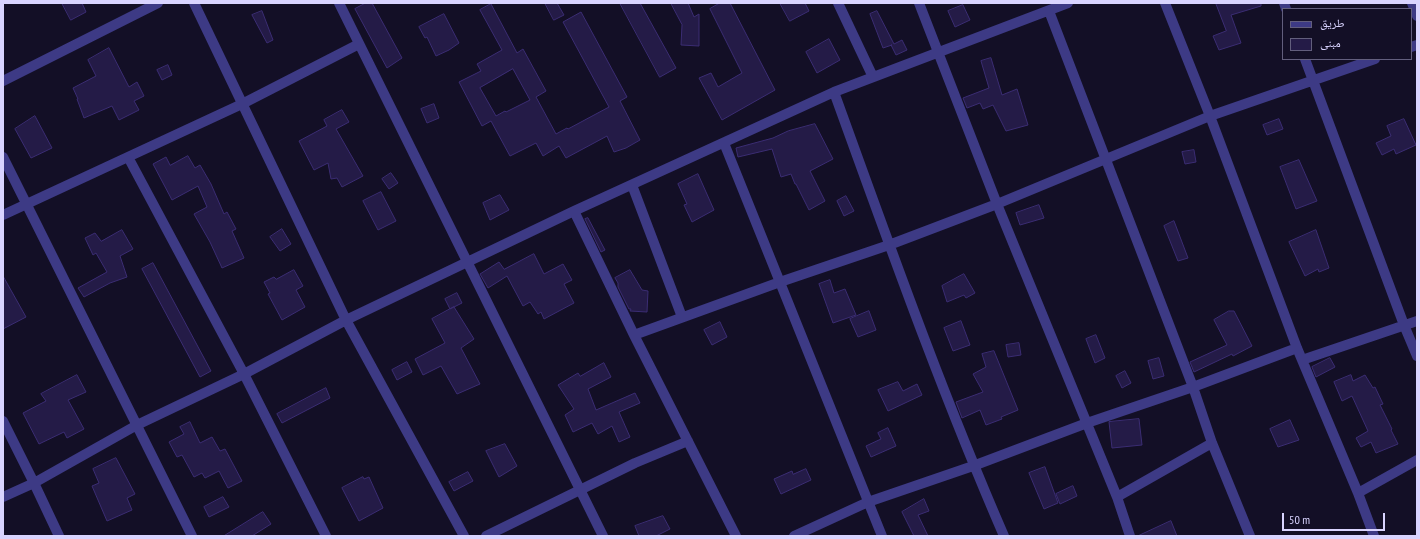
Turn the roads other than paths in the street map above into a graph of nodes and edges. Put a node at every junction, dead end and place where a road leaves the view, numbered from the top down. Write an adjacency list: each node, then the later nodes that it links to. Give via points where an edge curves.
1 (158, 3): 17 (street)
2 (194, 3): 19 (street)
3 (339, 3): 11 (street)
4 (838, 3): 15 (street)
5 (919, 3): 12 (street)
6 (1068, 3): 9 (street)
7 (1165, 3): 20 (street)
8 (1412, 3): 10 (street)
9 (1049, 11): 12 (street); 24 (street)
10 (1417, 16)
11 (359, 44): 19 (street); 31 (street)
12 (938, 53): 15 (street); 27 (street)
13 (1305, 60): 16 (street)
14 (1372, 60): 16 (street)
15 (873, 77): 18 (street)
16 (1313, 80): 20 (street); 36 (street)
17 (3, 81)
18 (834, 92): 21 (street); 30 (street)
19 (242, 104): 23 (street); 34 (street)
20 (1210, 116): 24 (street); 38 (street)
21 (724, 143): 25 (street); 32 (street)
22 (3, 157): 26 (street)
23 (128, 157): 26 (street); 41 (street)
24 (1106, 160): 27 (street); 42 (street)
25 (632, 185): 28 (street); 33 (street)
26 (26, 204): 29 (street); 45 (street)
27 (997, 204): 30 (street); 44 (street)
28 (574, 211): 31 (street); 37 (street)
29 (3, 214)
30 (889, 245): 32 (street); 49 (street)
31 (468, 262): 34 (street); 51 (street)
32 (780, 282): 33 (street); 55 (street)
33 (682, 318): 37 (street)
34 (346, 320): 41 (street); 59 (street)
35 (1417, 322): 36 (street)
36 (1404, 325): 39 (street); 40 (street)
37 (634, 335): 46 (street)
38 (1297, 348): 40 (street); 42 (street)
39 (1417, 356)
40 (1302, 360): 52 (street)
41 (244, 374): 45 (street); 58 (street)
42 (1193, 387): 44 (street); 47 (street)
43 (3, 421): 50 (street)
44 (1087, 423): 49 (street); 54 (street)
45 (137, 425): 50 (street); 57 (street)
46 (688, 441): 51 (street); 62 (street)
47 (1212, 443): 54 (street); 67 (street)
48 (1417, 460): 52 (street)
49 (973, 466): 55 (street); 65 (street)
50 (34, 483): 53 (street); 56 (street)
51 (580, 489): 60 (street); 61 (street)
52 (1358, 493): 68 (street)
53 (3, 497)
54 (1116, 497): 66 (street)
55 (868, 502): 63 (street); 64 (street)
56 (59, 536)
57 (192, 536)
58 (326, 536)
59 (464, 536)
60 (486, 536)
61 (603, 536)
62 (736, 536)
63 (794, 536)
64 (882, 536)
65 (1004, 536)
66 (1130, 536)
67 (1250, 536)
68 (1374, 536)

